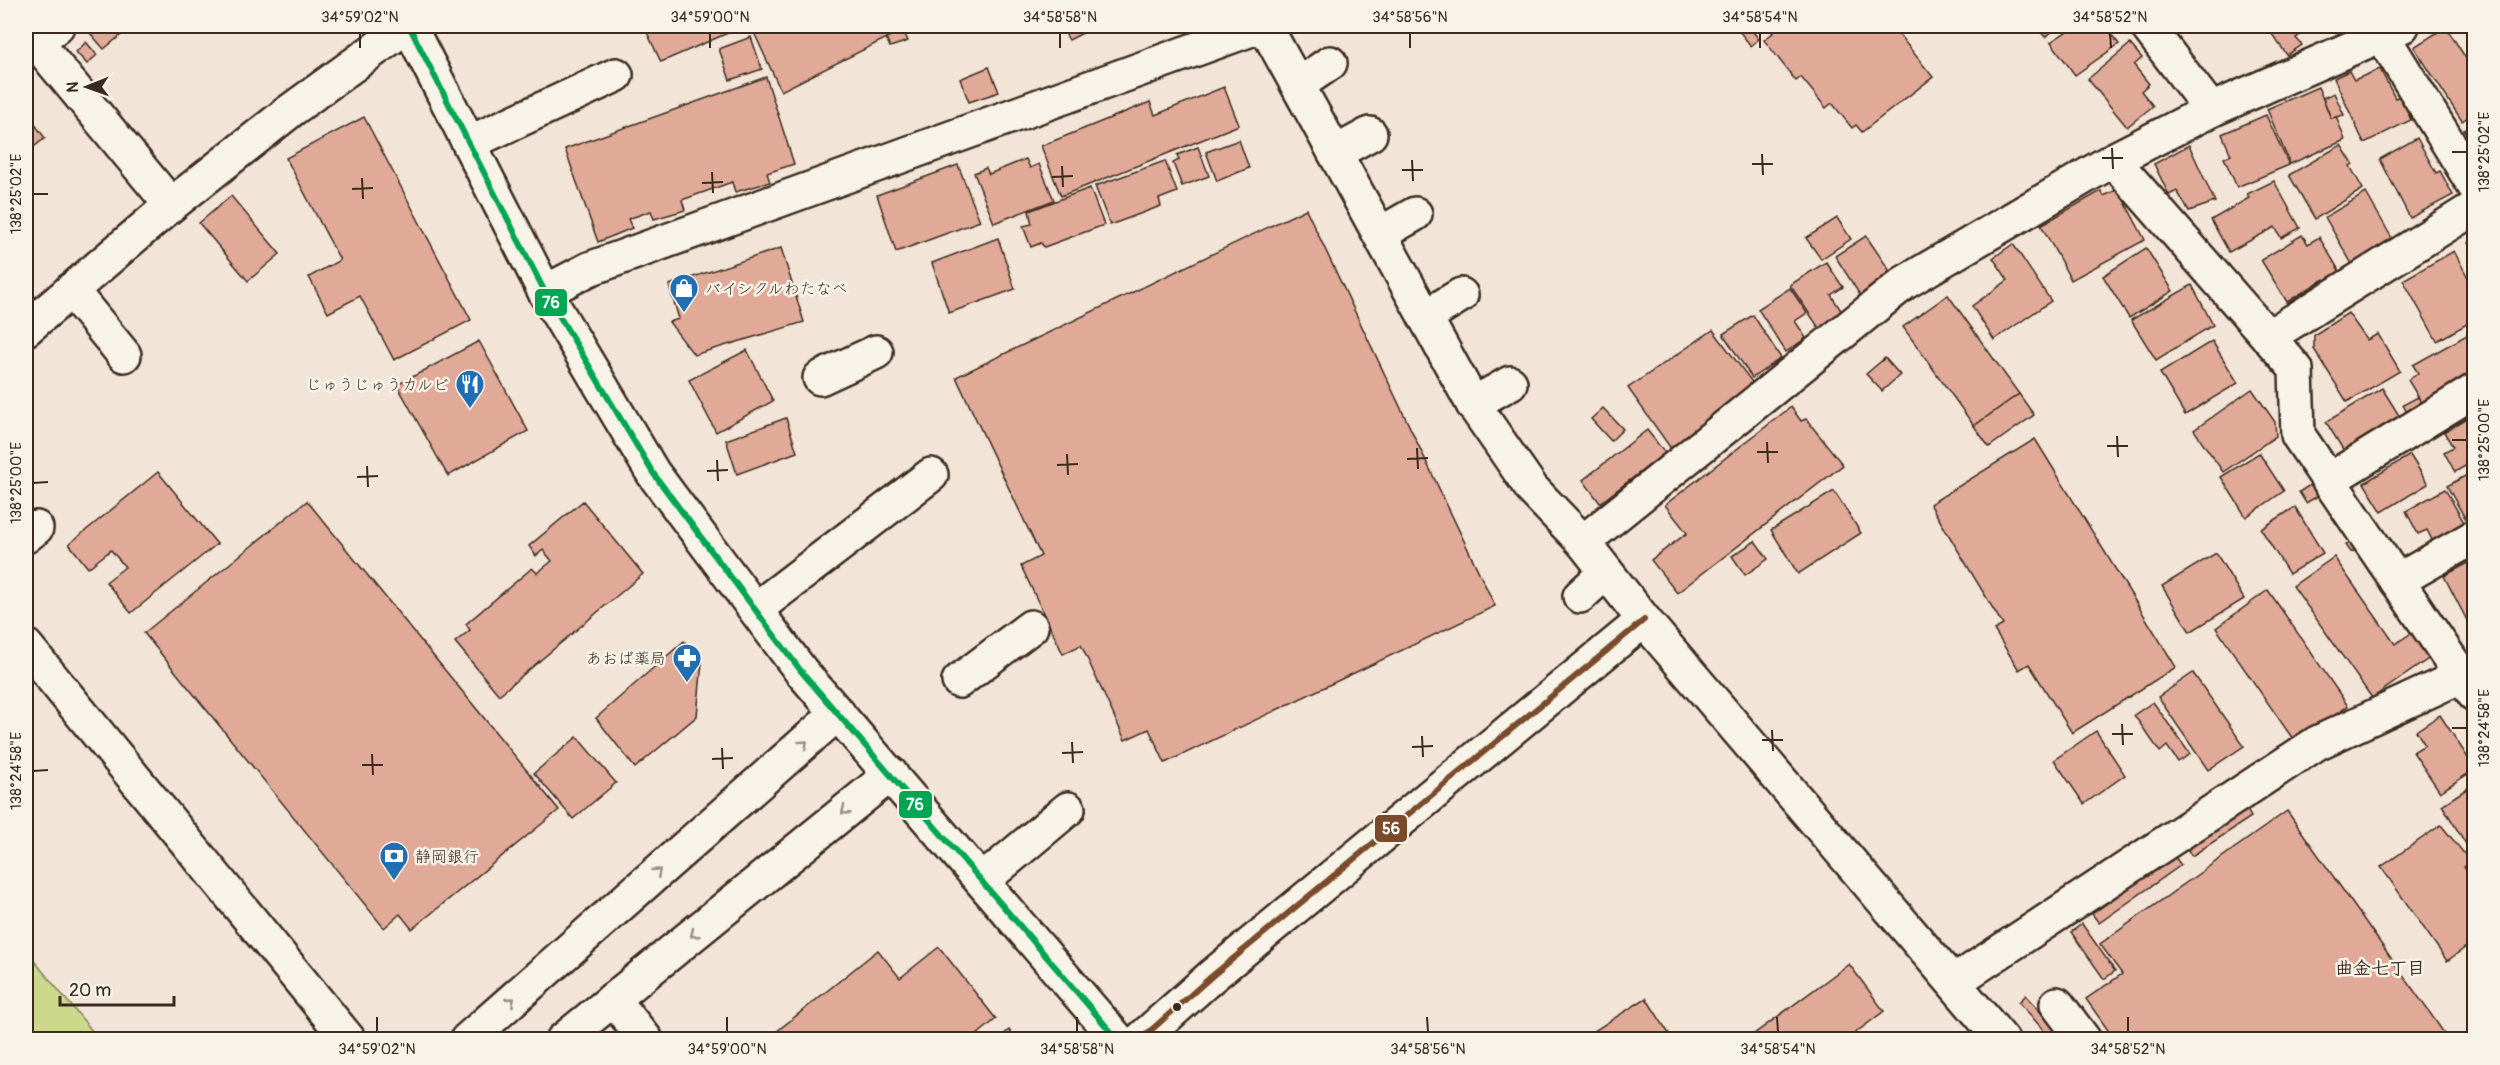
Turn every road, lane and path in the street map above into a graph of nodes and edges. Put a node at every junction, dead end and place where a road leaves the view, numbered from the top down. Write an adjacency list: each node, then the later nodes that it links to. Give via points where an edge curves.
1 (408, 26): 11 (street); 15 (street, via 285,105)
2 (1262, 26): 8 (street); 20 (street, via 589,269)
3 (2147, 26): 9 (street)
4 (2392, 30): 9 (street); 14 (street)
5 (40, 33): 15 (street, via 119,122)
6 (1330, 63): 8 (street)
7 (616, 75): 11 (street)
8 (1298, 85): 12 (street)
9 (2211, 110): 13 (street)
10 (1370, 134): 12 (street)
11 (469, 143): 20 (street)
12 (1335, 153): 18 (street)
13 (2113, 160): 24 (street); 34 (street, via 1904,283 1821,365)
14 (2475, 185)
15 (171, 205): 19 (street)
16 (2475, 208): 24 (street)
17 (1415, 214): 18 (street)
18 (1380, 234): 22 (street)
19 (82, 275): 23 (street); 26 (street)
20 (545, 292): 38 (street, via 653,473)
21 (1461, 295): 22 (street)
22 (1425, 317): 30 (street)
23 (26, 329)
24 (2268, 337): 32 (street, via 2296,369 2298,435)
25 (876, 352): 27 (street)
26 (124, 355)
27 (820, 378)
28 (1510, 383): 30 (street)
29 (2475, 391): 32 (street)
30 (1473, 404): 34 (street, via 1532,489)
31 (932, 476): 38 (street)
32 (2329, 480): 36 (street)
33 (2475, 537): 36 (street)
34 (1583, 542): 35 (street)
35 (1606, 572): 37 (street); 39 (street)
36 (2397, 581): 42 (street)
37 (1580, 596)
38 (756, 609): 44 (street, via 801,671)
39 (1644, 620): 48 (street, via 1723,694 1784,765 1903,905); 56 (street, via 1212,976)
40 (1030, 627): 43 (street)
41 (26, 646): 51 (street)
42 (2470, 680): 48 (street, via 2317,743)
43 (959, 681)
44 (838, 713): 45 (street); 52 (street, one-way to 44)
45 (891, 774): 47 (street); 49 (street, one-way to 49)
46 (1068, 809): 47 (street)
47 (982, 881): 55 (street)
48 (1954, 982): 57 (street)
49 (613, 999): 53 (street); 54 (street)
50 (2057, 1004): 58 (street)
51 (349, 1040)
52 (467, 1040)
53 (563, 1040)
54 (646, 1040)
55 (1118, 1040)
56 (1140, 1040)
57 (2002, 1040)
58 (2084, 1040)

